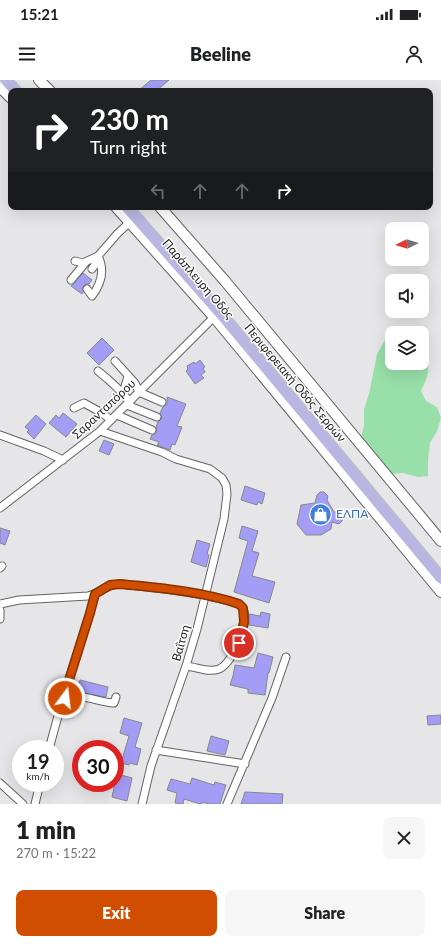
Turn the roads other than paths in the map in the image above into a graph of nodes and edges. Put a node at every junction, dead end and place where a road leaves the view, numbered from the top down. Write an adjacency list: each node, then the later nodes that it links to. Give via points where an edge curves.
1 (6, 80): 4 (main road)
2 (39, 80): 5 (street)
3 (0, 87): 6 (street)
4 (13, 88)
5 (47, 88)
6 (8, 95)
7 (119, 210): 10 (street, Παράπλευρη Οδός)
8 (130, 210): 35 (main road, Περιφερειακή Οδός Σερρών, via 222,315)
9 (163, 210): 34 (street, Παράπλευρη Οδός, via 225,281)
10 (130, 222): 11 (street, via 110,242); 17 (street, Παράπλευρη Οδός)
11 (99, 258): 13 (street); 14 (street); 16 (street, via 102,281 92,296)
12 (75, 261): 13 (street)
13 (86, 262): 15 (street)
14 (92, 269)
15 (71, 280)
16 (87, 289)
17 (214, 316): 21 (street, Σαρανταπόρου); 36 (street, Παράπλευρη Οδός)
18 (115, 362): 20 (street)
19 (98, 371): 22 (street)
20 (128, 376): 21 (street); 22 (street)
21 (139, 392): 23 (street); 24 (street, Σαρανταπόρου)
22 (123, 393): 24 (street)
23 (162, 402)
24 (128, 403): 26 (street, Σαρανταπόρου); 27 (street)
25 (74, 408): 28 (street, via 84,404)
26 (117, 415): 28 (street, Σαρανταπόρου); 29 (street)
27 (157, 417)
28 (111, 420): 30 (street, Σαρανταπόρου)
29 (152, 430)
30 (100, 431): 32 (street, Σαρανταπόρου); 38 (street, Βαΐτση, via 210,469 222,478 226,485 227,503)
31 (0, 435): 32 (street)
32 (63, 460): 33 (street, Σαρανταπόρου)
33 (0, 508)
34 (441, 541)
35 (441, 578)
36 (441, 592)
37 (95, 594): 38 (street, via 110,585 120,584); 39 (street); 45 (street)
38 (205, 596): 43 (street, Βαΐτση); 43 (street, via 241,605 244,613 242,632 230,660 220,669 206,670)
39 (0, 604)
40 (0, 610): 41 (street)
41 (0, 619)
42 (286, 657): 48 (street)
43 (186, 666): 47 (street, Βαΐτση)
44 (116, 698): 45 (street, via 114,703 82,696)
45 (63, 699): 46 (street)
46 (52, 740)
47 (156, 750): 48 (street); 53 (street, Βαΐτση)
48 (245, 764): 54 (street)
49 (0, 783): 51 (street)
50 (38, 792): 52 (street)
51 (23, 804)
52 (35, 804)
53 (142, 804)
54 (227, 804)

